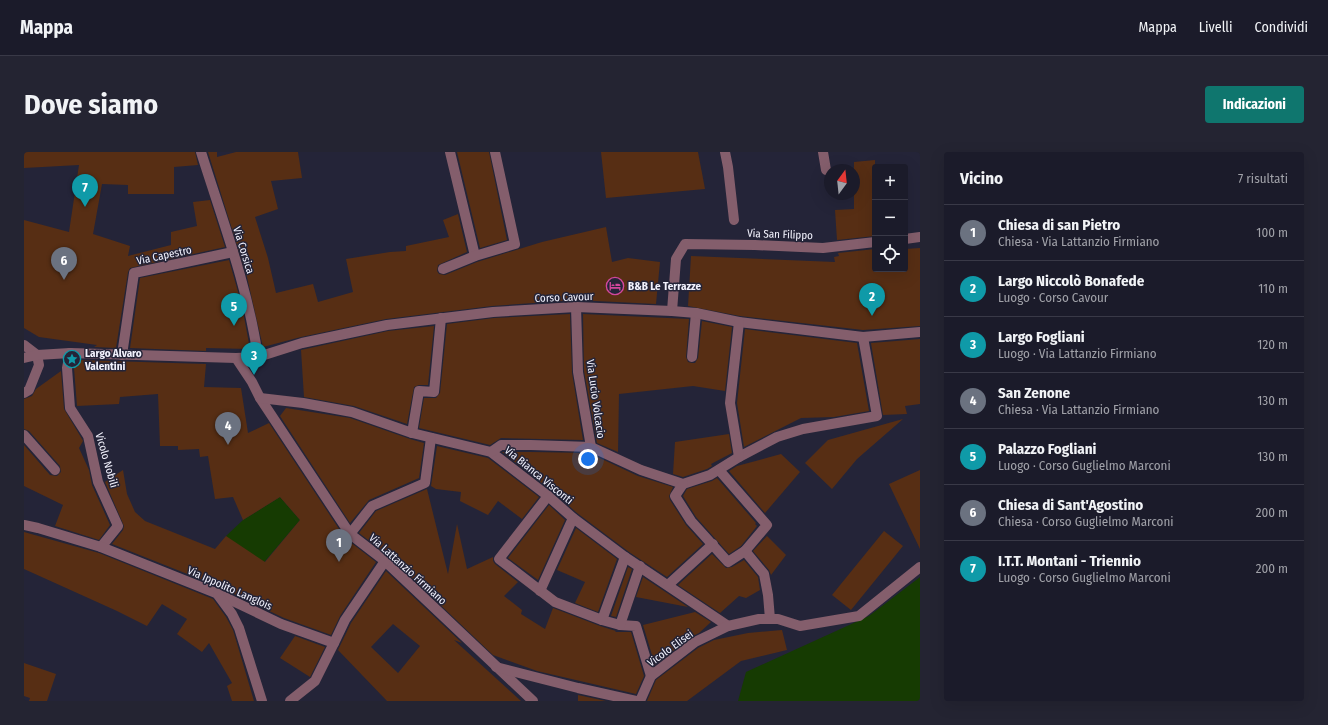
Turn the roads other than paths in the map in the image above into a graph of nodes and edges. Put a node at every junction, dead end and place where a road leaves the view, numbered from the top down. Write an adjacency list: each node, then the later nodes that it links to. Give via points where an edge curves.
1 (201, 152): 11 (street, Via Corsica)
2 (450, 152): 12 (street)
3 (495, 152): 12 (street, via 515,244)
4 (725, 152): 7 (street)
5 (823, 152): 6 (street)
6 (825, 164)
7 (734, 220)
8 (920, 237): 9 (street)
9 (908, 239)
10 (872, 242): 15 (street, Via San Filippo, via 823,248 685,244 676,259)
11 (233, 252): 24 (street, Via Capestro, via 134,274); 25 (street, Via Corsica, via 248,304)
12 (475, 256): 13 (street)
13 (443, 269)
14 (576, 307): 15 (street, Corso Cavour); 17 (street, Corso Cavour); 34 (street, Via Lucio Volcacio, via 578,372)
15 (672, 311): 16 (street, Corso Cavour)
16 (696, 313): 18 (street, Corso Cavour); 26 (street)
17 (441, 318): 25 (street, Corso Cavour, via 372,328 302,343); 31 (street, via 434,392 419,390)
18 (739, 322): 20 (street, Corso Cavour); 36 (street, via 730,403)
19 (920, 332): 20 (street, Corso Cavour)
20 (863, 337): 36 (street, via 877,416 803,429 777,437)
21 (24, 345): 23 (street)
22 (70, 353): 23 (street, Corso Cavour); 24 (street, Corso Cavour); 45 (street, Vicolo Nobili, via 67,368 70,408 88,436 98,482 118,526)
23 (37, 355): 27 (street, Corso Cavour); 29 (street, via 39,365 29,390)
24 (122, 355): 28 (street, Corso Cavour)
25 (258, 357): 28 (street, Corso Cavour)
26 (692, 357)
27 (24, 358)
28 (236, 358): 30 (street, Via Lattanzio Firmiano)
29 (24, 392)
30 (260, 398): 31 (street, Via Bianca Visconti, via 352,412); 43 (street, Via Lattanzio Firmiano)
31 (412, 433): 33 (street, Via Bianca Visconti)
32 (24, 436): 37 (street)
33 (431, 438): 35 (street, Via Bianca Visconti); 43 (street, via 424,483 372,506)
34 (591, 447): 35 (street, via 501,445); 39 (street, via 641,470)
35 (491, 452): 40 (street, Via Bianca Visconti)
36 (738, 458): 38 (street)
37 (55, 470)
38 (719, 470): 39 (street); 46 (street, via 767,525)
39 (683, 484): 44 (street, via 675,496 691,521)
40 (548, 496): 41 (street, Via Bianca Visconti); 52 (street, via 499,559)
41 (573, 518): 47 (street, Via Bianca Visconti); 52 (street)
42 (24, 525): 45 (street, Via Ippolito Langlois)
43 (350, 534): 48 (street, Via Lattanzio Firmiano)
44 (713, 544): 46 (street, via 728,562); 51 (street)
45 (101, 547): 53 (street, Via Ippolito Langlois)
46 (745, 551): 54 (street, via 764,574)
47 (625, 557): 49 (street, Via Bianca Visconti); 55 (street)
48 (385, 561): 58 (street, via 345,620); 59 (street, Via Lattanzio Firmiano)
49 (640, 566): 51 (street, Via Bianca Visconti); 56 (street)
50 (920, 567): 54 (street, Vicolo Elisei, via 859,616 800,626)
51 (668, 585): 57 (street, Via Bianca Visconti)
52 (540, 591): 55 (street, via 555,602)
53 (216, 593): 58 (street, Via Ippolito Langlois, via 280,624); 61 (street, via 239,628)
54 (770, 619): 57 (street, Vicolo Elisei)
55 (602, 620): 56 (street)
56 (620, 625): 60 (street, via 636,626)
57 (728, 626): 60 (street, Vicolo Elisei, via 696,642)
58 (334, 643): 62 (street, via 316,681)
59 (495, 666): 63 (street, Via Lattanzio Firmiano); 64 (street)
60 (651, 676): 65 (street, Vicolo Elisei)
61 (262, 701)
62 (290, 701)
63 (532, 701)
64 (636, 701)
65 (640, 701)

